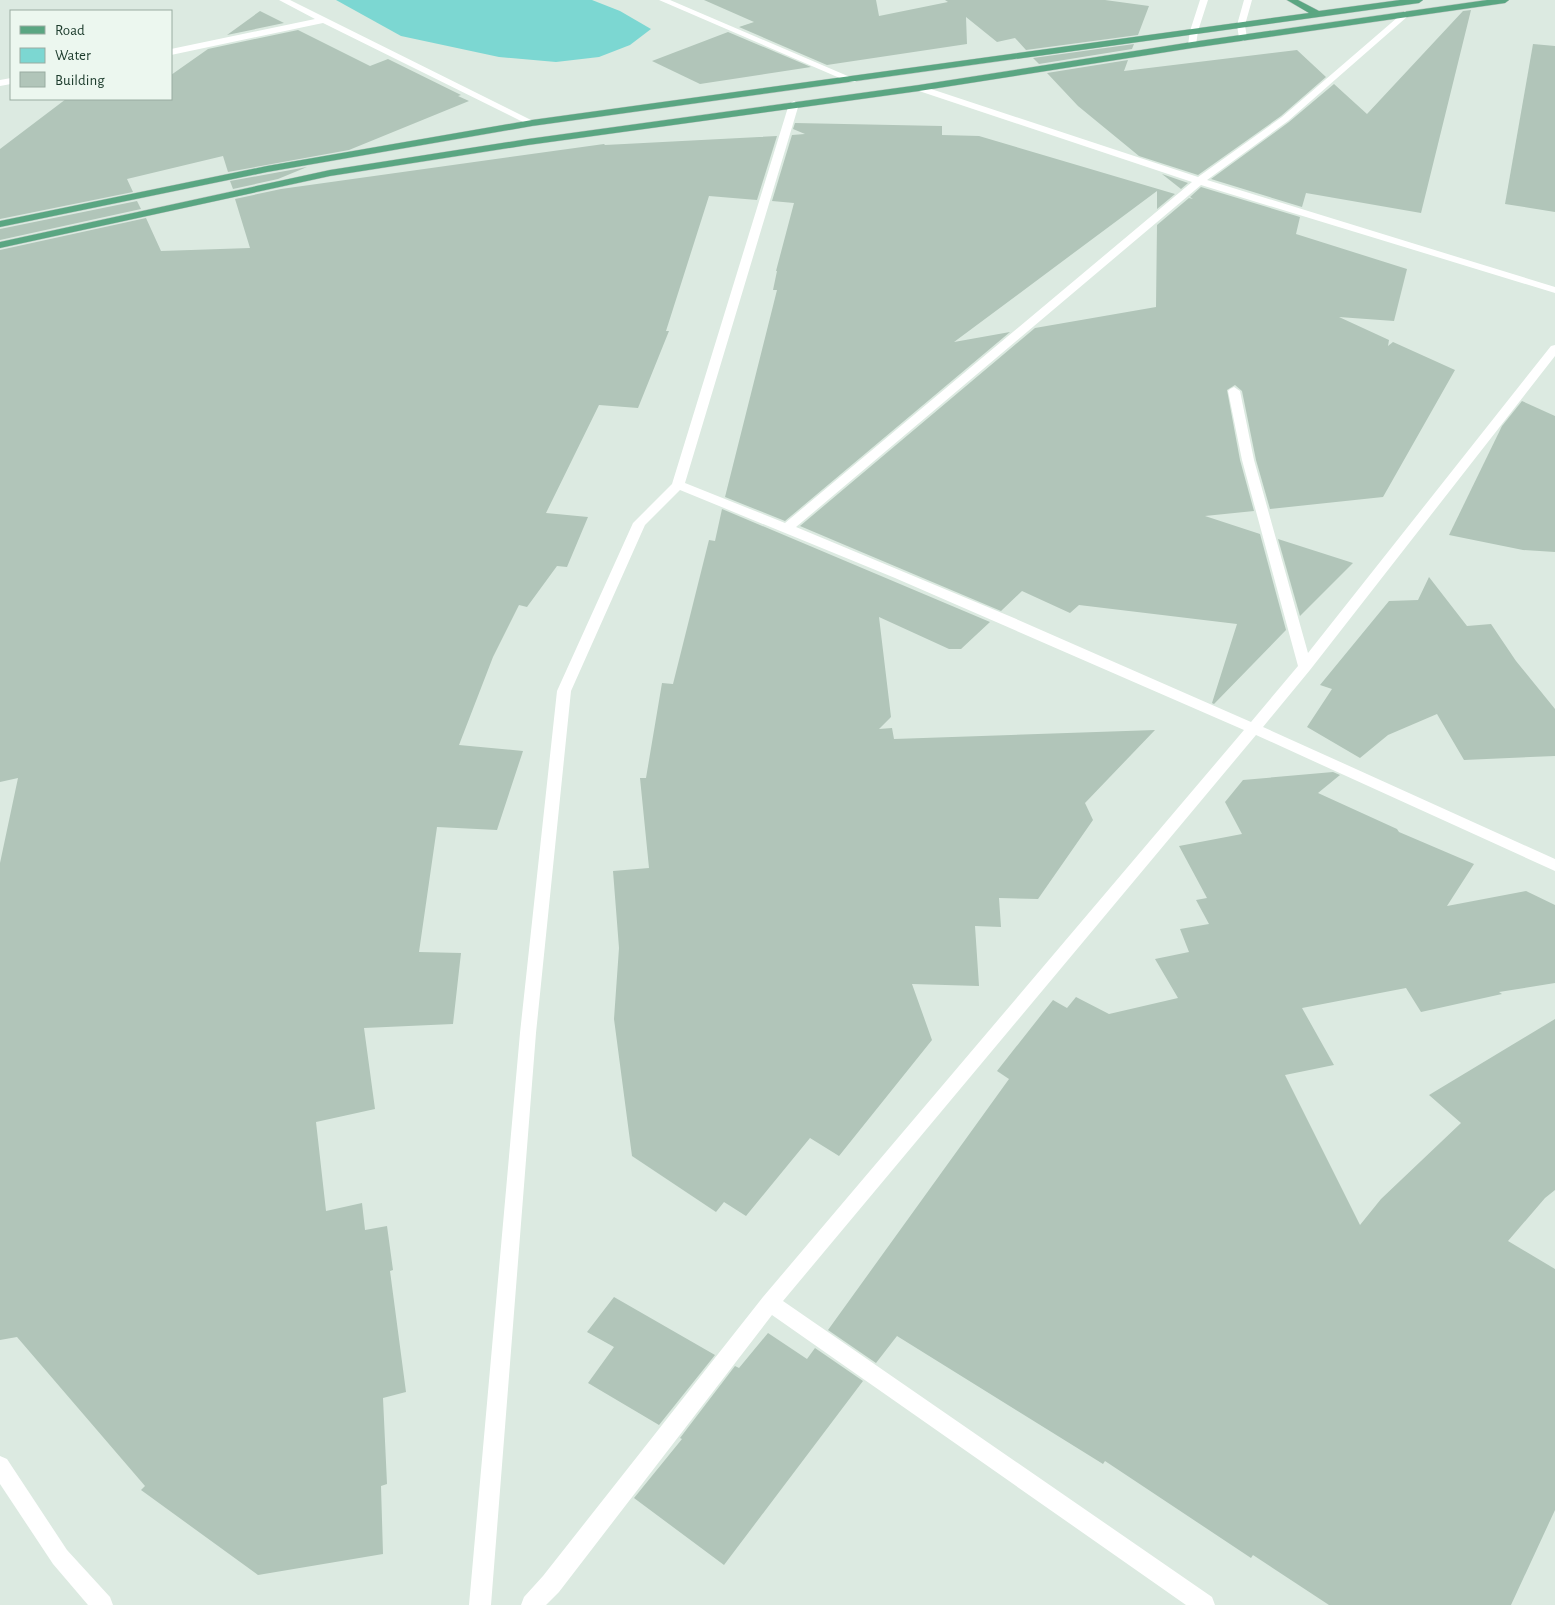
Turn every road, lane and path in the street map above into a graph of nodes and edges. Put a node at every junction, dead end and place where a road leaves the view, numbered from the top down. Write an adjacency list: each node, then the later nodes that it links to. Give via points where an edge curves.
1 (283, 0): 10 (street)
2 (663, 0): 16 (street)
3 (1204, 0): 12 (street)
4 (1248, 0): 11 (street)
5 (1291, 0): 8 (main road)
6 (1419, 0): 8 (main road)
7 (1505, 0): 9 (main road)
8 (1318, 14): 11 (main road)
9 (1404, 14): 13 (main road); 20 (street, via 1285,119)
10 (324, 20): 15 (street); 19 (street)
11 (1241, 24): 12 (main road); 13 (street)
12 (1194, 31): 14 (street); 16 (main road)
13 (1243, 38): 14 (main road)
14 (1192, 45): 17 (main road)
15 (172, 52)
16 (852, 80): 19 (main road)
17 (919, 88): 18 (main road); 20 (street)
18 (794, 104): 22 (main road, via 330,173); 26 (street)
19 (532, 123): 21 (main road, via 267,169)
20 (1199, 181): 23 (street); 27 (street)
21 (0, 224)
22 (0, 244)
23 (1555, 290)
24 (1555, 348): 28 (street)
25 (1234, 391): 28 (street, via 1248,460)
26 (678, 485): 27 (street); 34 (street, via 639,523 564,691 528,1033)
27 (787, 528): 29 (street)
28 (1305, 667): 29 (street)
29 (1252, 727): 30 (street); 31 (street)
30 (1555, 865)
31 (770, 1303): 35 (street); 36 (street)
32 (0, 1466): 33 (street, via 60,1557)
33 (102, 1605)
34 (480, 1605)
35 (532, 1605)
36 (1204, 1605)

